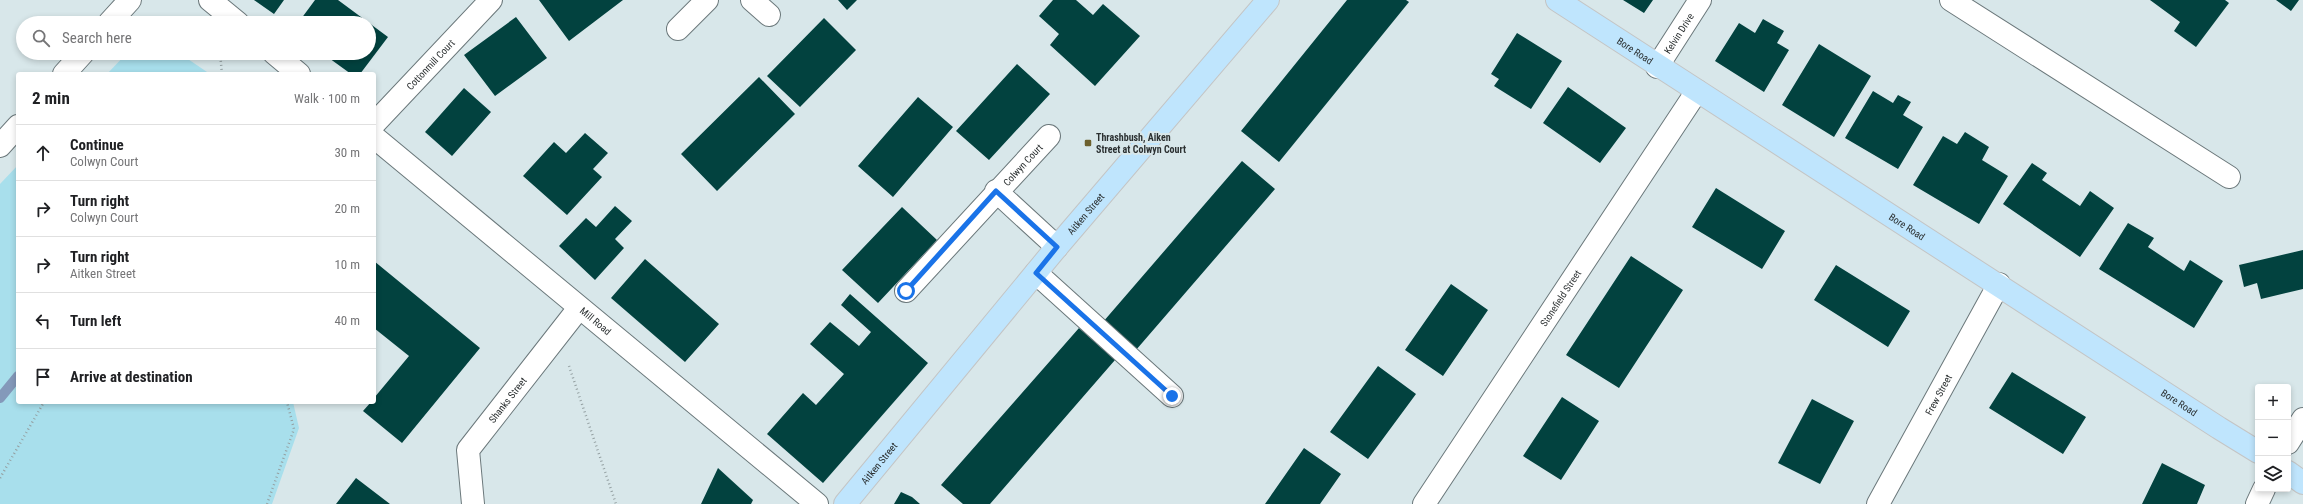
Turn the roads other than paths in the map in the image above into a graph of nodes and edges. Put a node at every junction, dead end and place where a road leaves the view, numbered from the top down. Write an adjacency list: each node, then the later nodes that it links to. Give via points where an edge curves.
1 (130, 0): 11 (street)
2 (210, 0): 12 (street)
3 (707, 0): 13 (street)
4 (752, 0): 10 (street)
5 (1268, 0): 27 (main road, Aitken Street)
6 (1557, 0): 16 (main road, Bore Road)
7 (1700, 0): 16 (street, Kelvin Drive)
8 (1951, 0): 25 (street)
9 (486, 2): 20 (street, Cottonmill Court)
10 (769, 15)
11 (115, 16)
12 (229, 16)
13 (678, 29)
14 (77, 60): 17 (street)
15 (282, 60): 18 (street)
16 (1657, 67): 19 (main road, Bore Road)
17 (66, 72)
18 (297, 72)
19 (1697, 91): 29 (main road, Bore Road); 42 (street, Stonefield Street)
20 (376, 122)
21 (16, 128): 24 (street)
22 (1049, 136): 26 (street, Colwyn Court)
23 (376, 139): 31 (street, Mill Road)
24 (0, 146)
25 (2229, 178)
26 (996, 191): 27 (street, Colwyn Court); 30 (street, Colwyn Court)
27 (1057, 247): 28 (main road, Aitken Street)
28 (1036, 273): 32 (street); 41 (main road, Aitken Street)
29 (1999, 284): 35 (main road, Bore Road); 43 (street, Frew Street)
30 (906, 291)
31 (579, 308): 39 (street, Shanks Street, via 468,450); 40 (street, Mill Road)
32 (1172, 396)
33 (2303, 419): 34 (street)
34 (2291, 438)
35 (2255, 450)
36 (2291, 474): 37 (main road)
37 (2303, 484)
38 (2263, 492): 44 (street)
39 (473, 504)
40 (817, 504)
41 (845, 504)
42 (1424, 504)
43 (1878, 504)
44 (2257, 504)

